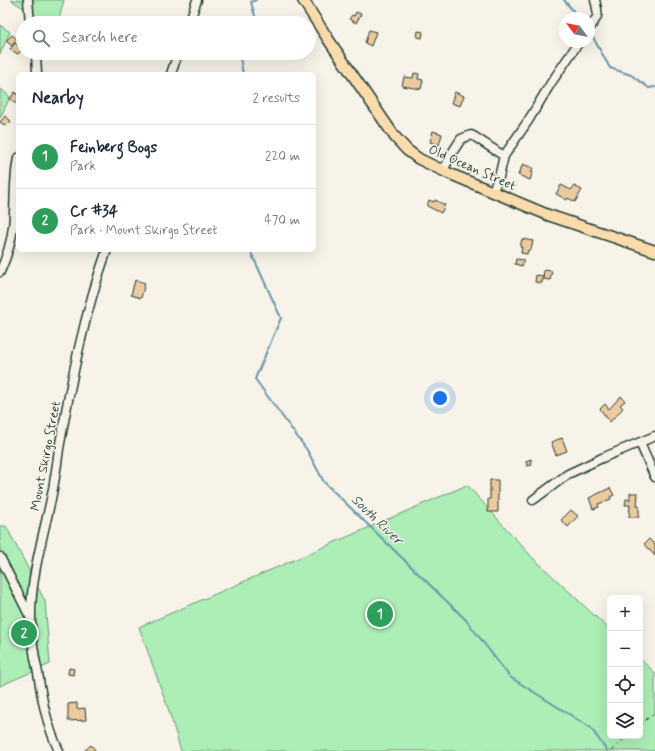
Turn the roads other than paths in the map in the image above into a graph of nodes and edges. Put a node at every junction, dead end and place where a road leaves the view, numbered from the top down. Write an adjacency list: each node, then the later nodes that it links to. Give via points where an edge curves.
1 (28, 0): 5 (street)
2 (197, 0): 6 (street)
3 (303, 0): 7 (main road, Old Ocean Street)
4 (595, 0): 9 (street, via 599,12)
5 (29, 16)
6 (191, 16)
7 (313, 16)
8 (316, 20): 17 (main road, Old Ocean Street, via 395,137 419,159)
9 (595, 21)
10 (574, 48): 15 (street)
11 (36, 60): 13 (street)
12 (176, 60): 14 (street)
13 (37, 72)
14 (172, 72)
15 (504, 156): 17 (street, via 471,135 461,139); 18 (street)
16 (16, 170): 21 (street, via 12,231)
17 (443, 171): 18 (main road, Old Ocean Street)
18 (492, 192): 19 (main road, Old Ocean Street, via 548,215)
19 (655, 251)
20 (106, 252): 27 (street, Mount Skirgo Street, via 79,343 38,558)
21 (0, 272)
22 (655, 436): 23 (street)
23 (640, 443): 24 (street); 25 (street, via 568,474)
24 (655, 477)
25 (533, 500)
26 (0, 557): 27 (street)
27 (31, 618): 28 (street, Mount Skirgo Street, via 46,716)
28 (59, 751)

